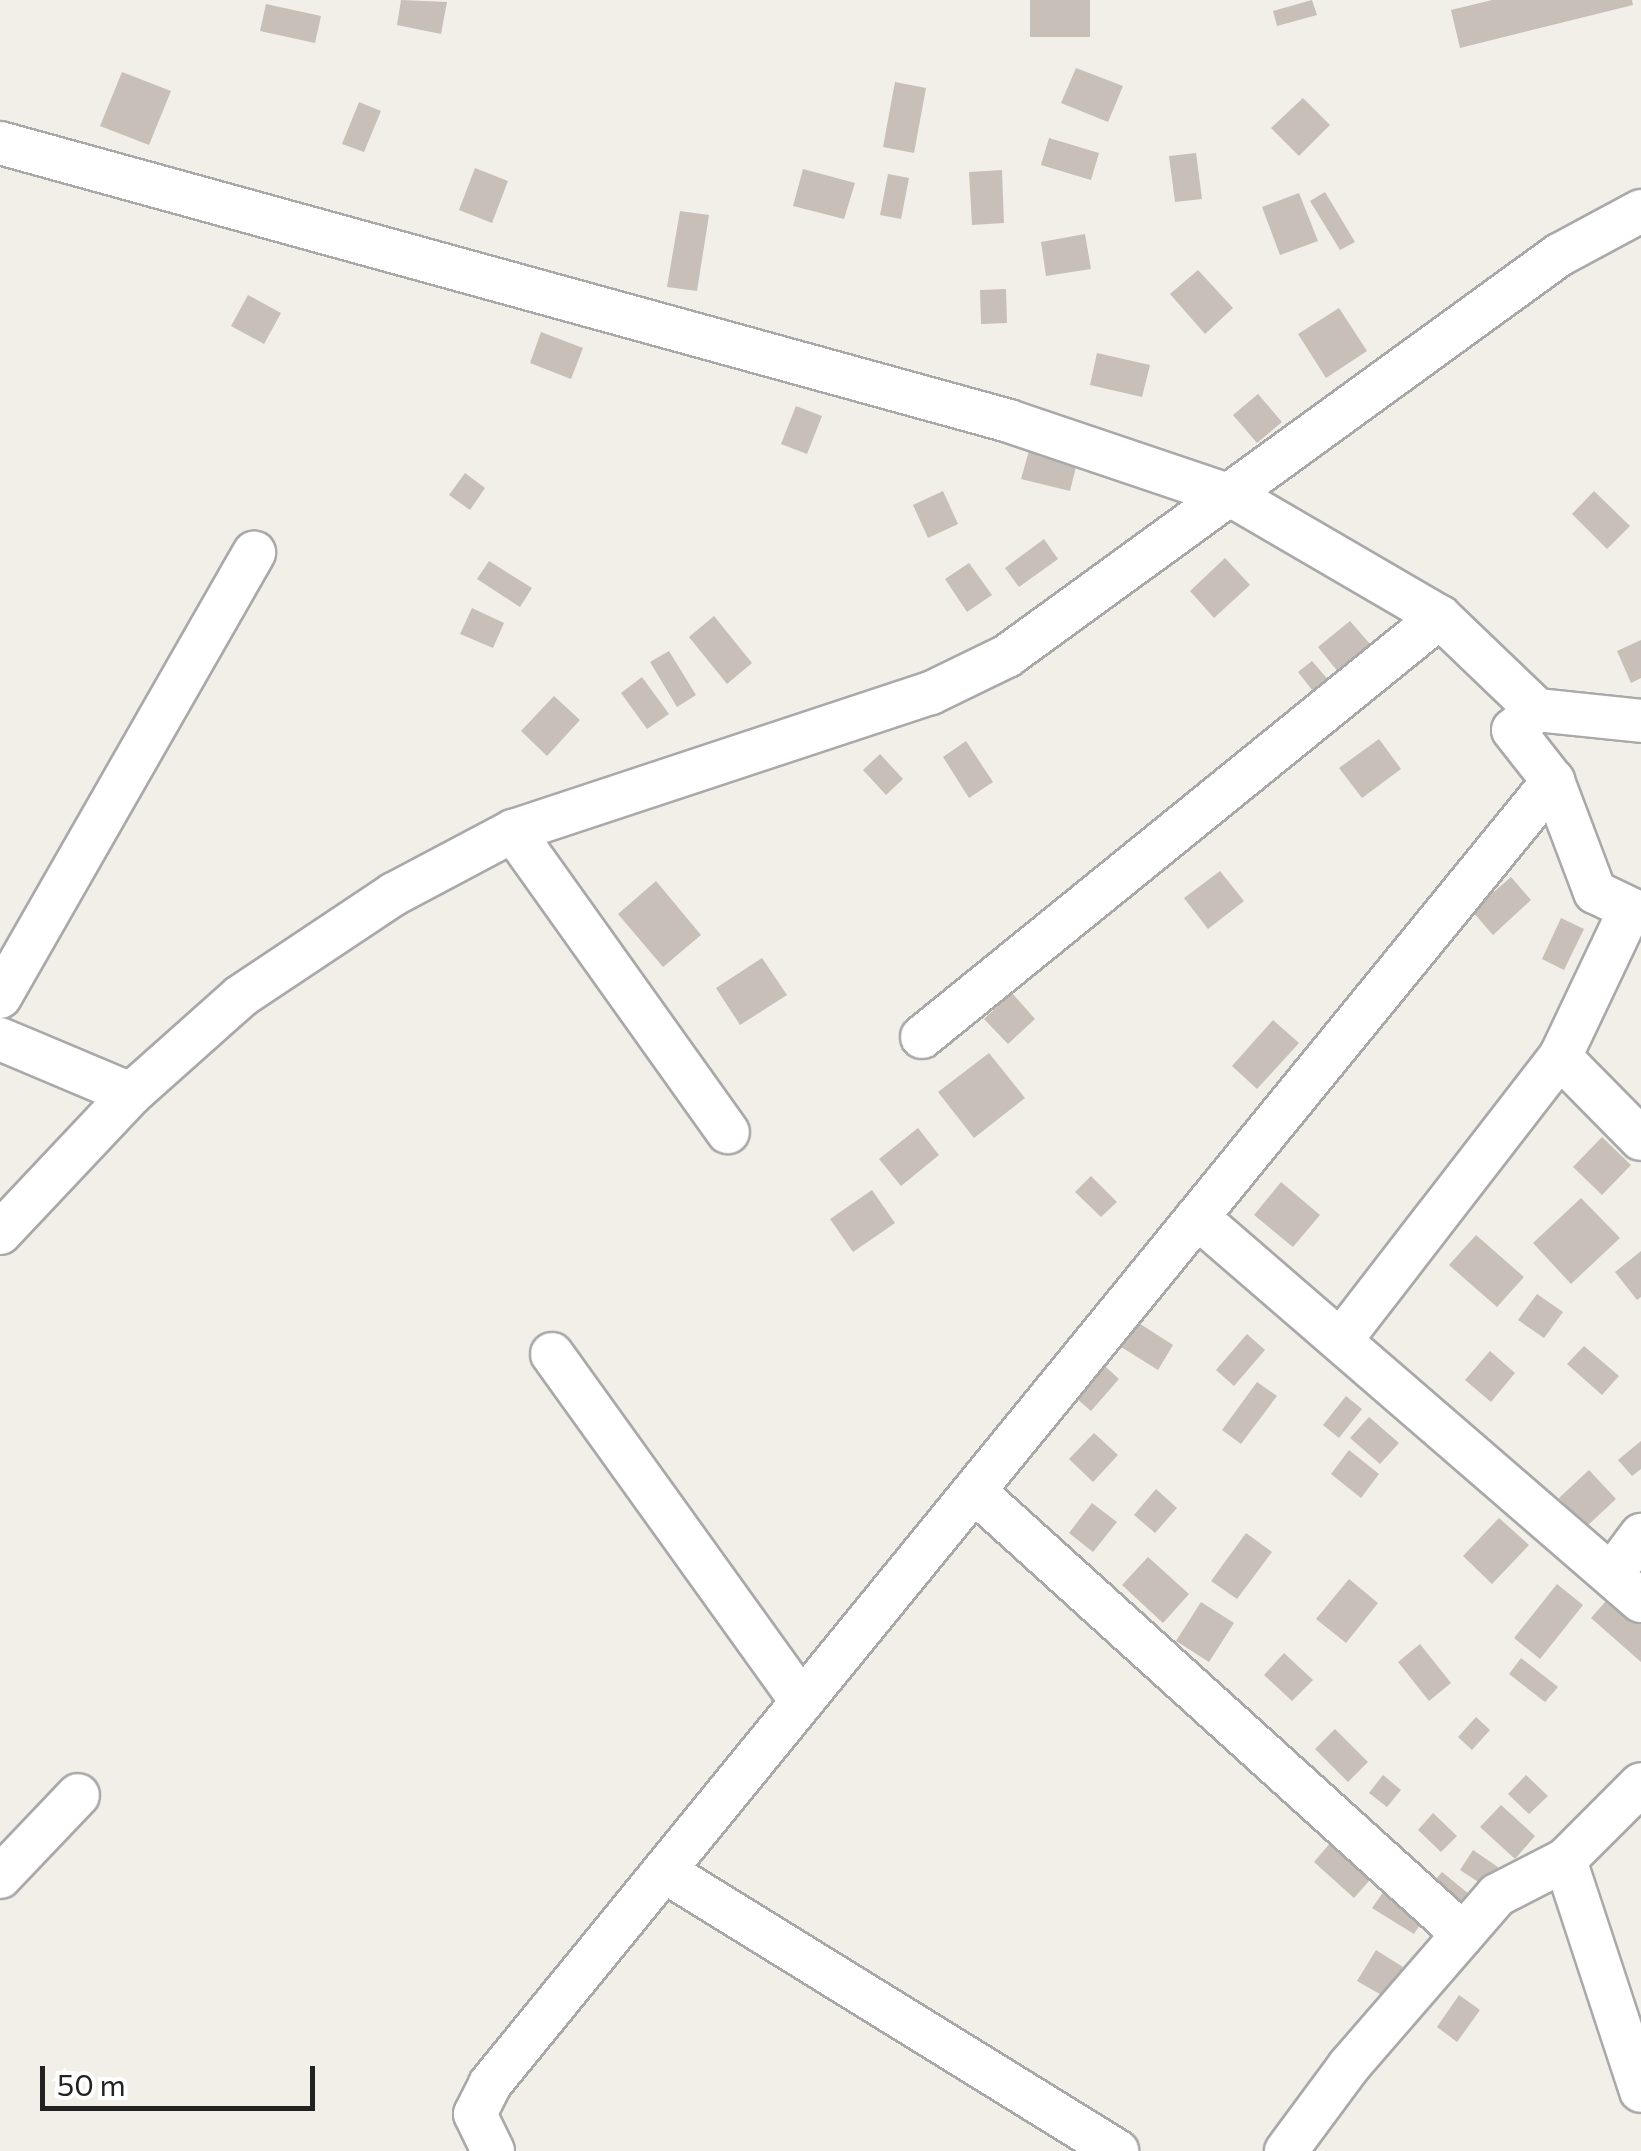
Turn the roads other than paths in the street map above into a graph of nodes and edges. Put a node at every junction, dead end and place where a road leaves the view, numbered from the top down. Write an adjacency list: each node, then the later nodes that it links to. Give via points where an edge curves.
1 (0, 144): 3 (street, via 1009,420)
2 (1641, 210): 3 (street, via 1560,255)
3 (1234, 497): 5 (street); 9 (street, via 1007,656 931,693)
4 (254, 553): 11 (street)
5 (1440, 617): 6 (street); 12 (street)
6 (1537, 710): 7 (street); 8 (street, via 1513,730)
7 (1641, 721)
8 (1553, 780): 10 (street, via 1596,892); 18 (street)
9 (512, 831): 15 (street, via 394,894 240,996); 16 (street)
10 (1635, 913): 14 (street)
11 (0, 997)
12 (922, 1038)
13 (0, 1039): 15 (street)
14 (1560, 1058): 17 (street); 20 (street)
15 (131, 1094): 19 (street)
16 (728, 1132)
17 (1641, 1139)
18 (1197, 1217): 20 (street); 22 (street)
19 (0, 1233)
20 (1342, 1340): 24 (street)
21 (552, 1354): 25 (street)
22 (974, 1491): 25 (street); 32 (street)
23 (1641, 1535): 24 (street)
24 (1627, 1588)
25 (802, 1702): 30 (street)
26 (1641, 1784): 28 (street)
27 (78, 1795): 31 (street)
28 (1625, 1829): 29 (street)
29 (1564, 1860): 32 (street, via 1498,1895); 33 (street)
30 (664, 1871): 34 (street, via 490,2084 475,2114); 35 (street)
31 (0, 1877)
32 (1463, 1934): 36 (street)
33 (1641, 2091)
34 (493, 2151)
35 (1117, 2151)
36 (1286, 2151)

